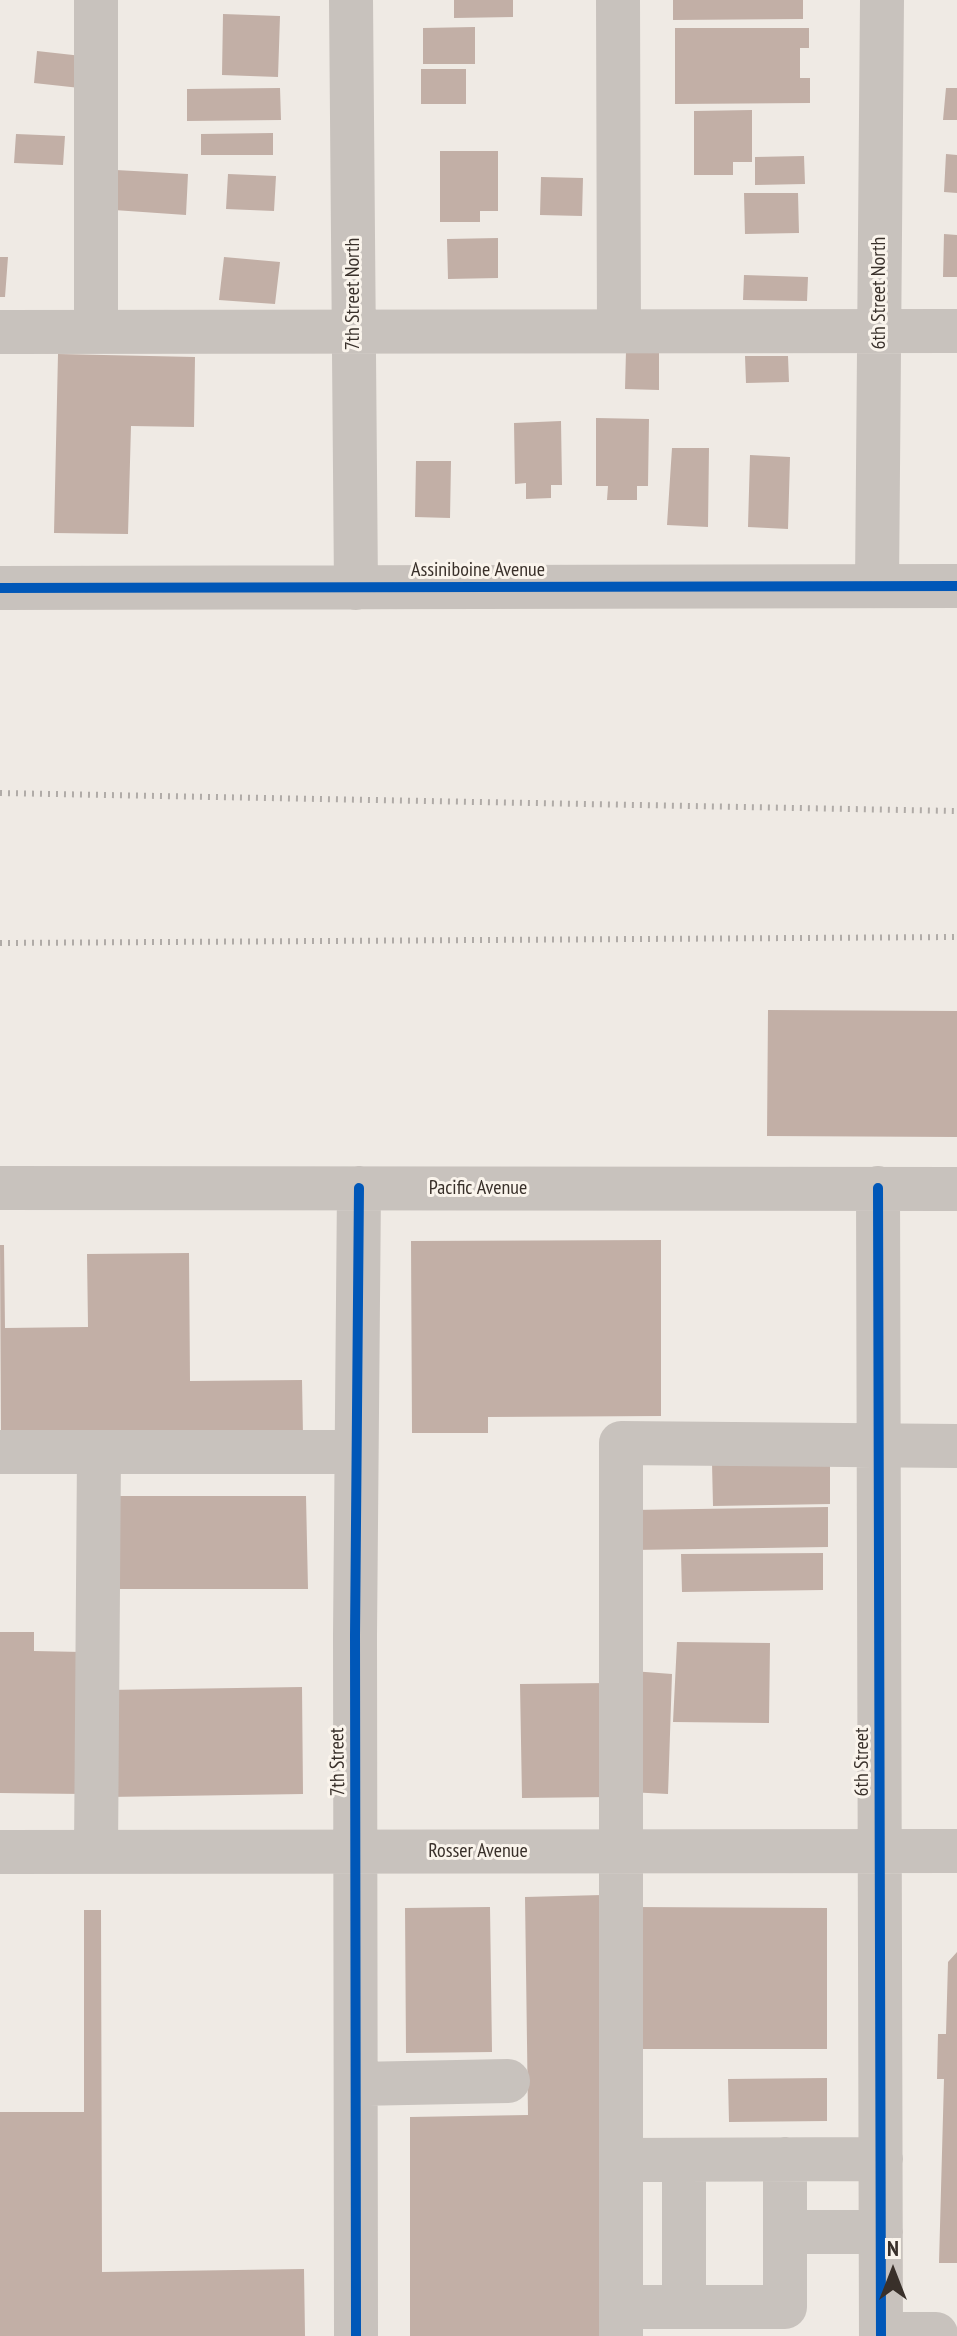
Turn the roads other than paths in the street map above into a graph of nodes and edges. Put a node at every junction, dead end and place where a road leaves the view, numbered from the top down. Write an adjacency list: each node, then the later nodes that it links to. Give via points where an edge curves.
1 (96, 0): 10 (street)
2 (351, 0): 7 (street, 7th Street North)
3 (618, 0): 5 (street)
4 (882, 0): 6 (street, 6th Street North)
5 (619, 330): 6 (street); 7 (street)
6 (879, 330): 8 (street); 11 (street, 6th Street North)
7 (354, 331): 10 (street); 14 (street, 7th Street North)
8 (957, 331)
9 (0, 332): 10 (street)
10 (96, 332)
11 (877, 585): 12 (street, Assiniboine Avenue); 14 (street, Assiniboine Avenue)
12 (957, 586)
13 (0, 588): 14 (street, Assiniboine Avenue)
14 (356, 588)
15 (0, 1188): 16 (street, Pacific Avenue)
16 (359, 1188): 17 (street, Pacific Avenue); 22 (street, 7th Street)
17 (878, 1188): 18 (street, Pacific Avenue); 19 (street, 6th Street)
18 (957, 1189)
19 (879, 1446): 20 (street); 26 (street, via 621,1443); 27 (street, 6th Street)
20 (957, 1446)
21 (0, 1452): 23 (street)
22 (356, 1452): 23 (street); 25 (street, 7th Street)
23 (99, 1453): 24 (street)
24 (96, 1851): 25 (street, Rosser Avenue); 29 (street, Rosser Avenue)
25 (357, 1851): 26 (street, Rosser Avenue); 31 (street, 7th Street)
26 (620, 1851): 27 (street, Rosser Avenue); 34 (street)
27 (881, 1851): 28 (street, Rosser Avenue); 33 (street, 6th Street)
28 (957, 1851)
29 (0, 1852)
30 (508, 2081): 31 (street)
31 (356, 2084): 42 (street, 7th Street)
32 (785, 2159): 33 (street); 35 (street); 36 (street)
33 (881, 2159): 37 (street, 6th Street)
34 (621, 2160): 35 (street); 39 (street)
35 (684, 2160): 38 (street)
36 (785, 2232): 37 (street); 38 (street, via 785,2307)
37 (881, 2232): 41 (street, 6th Street)
38 (684, 2307): 39 (street)
39 (621, 2322)
40 (936, 2334): 41 (street)
41 (881, 2335)
42 (356, 2336)

